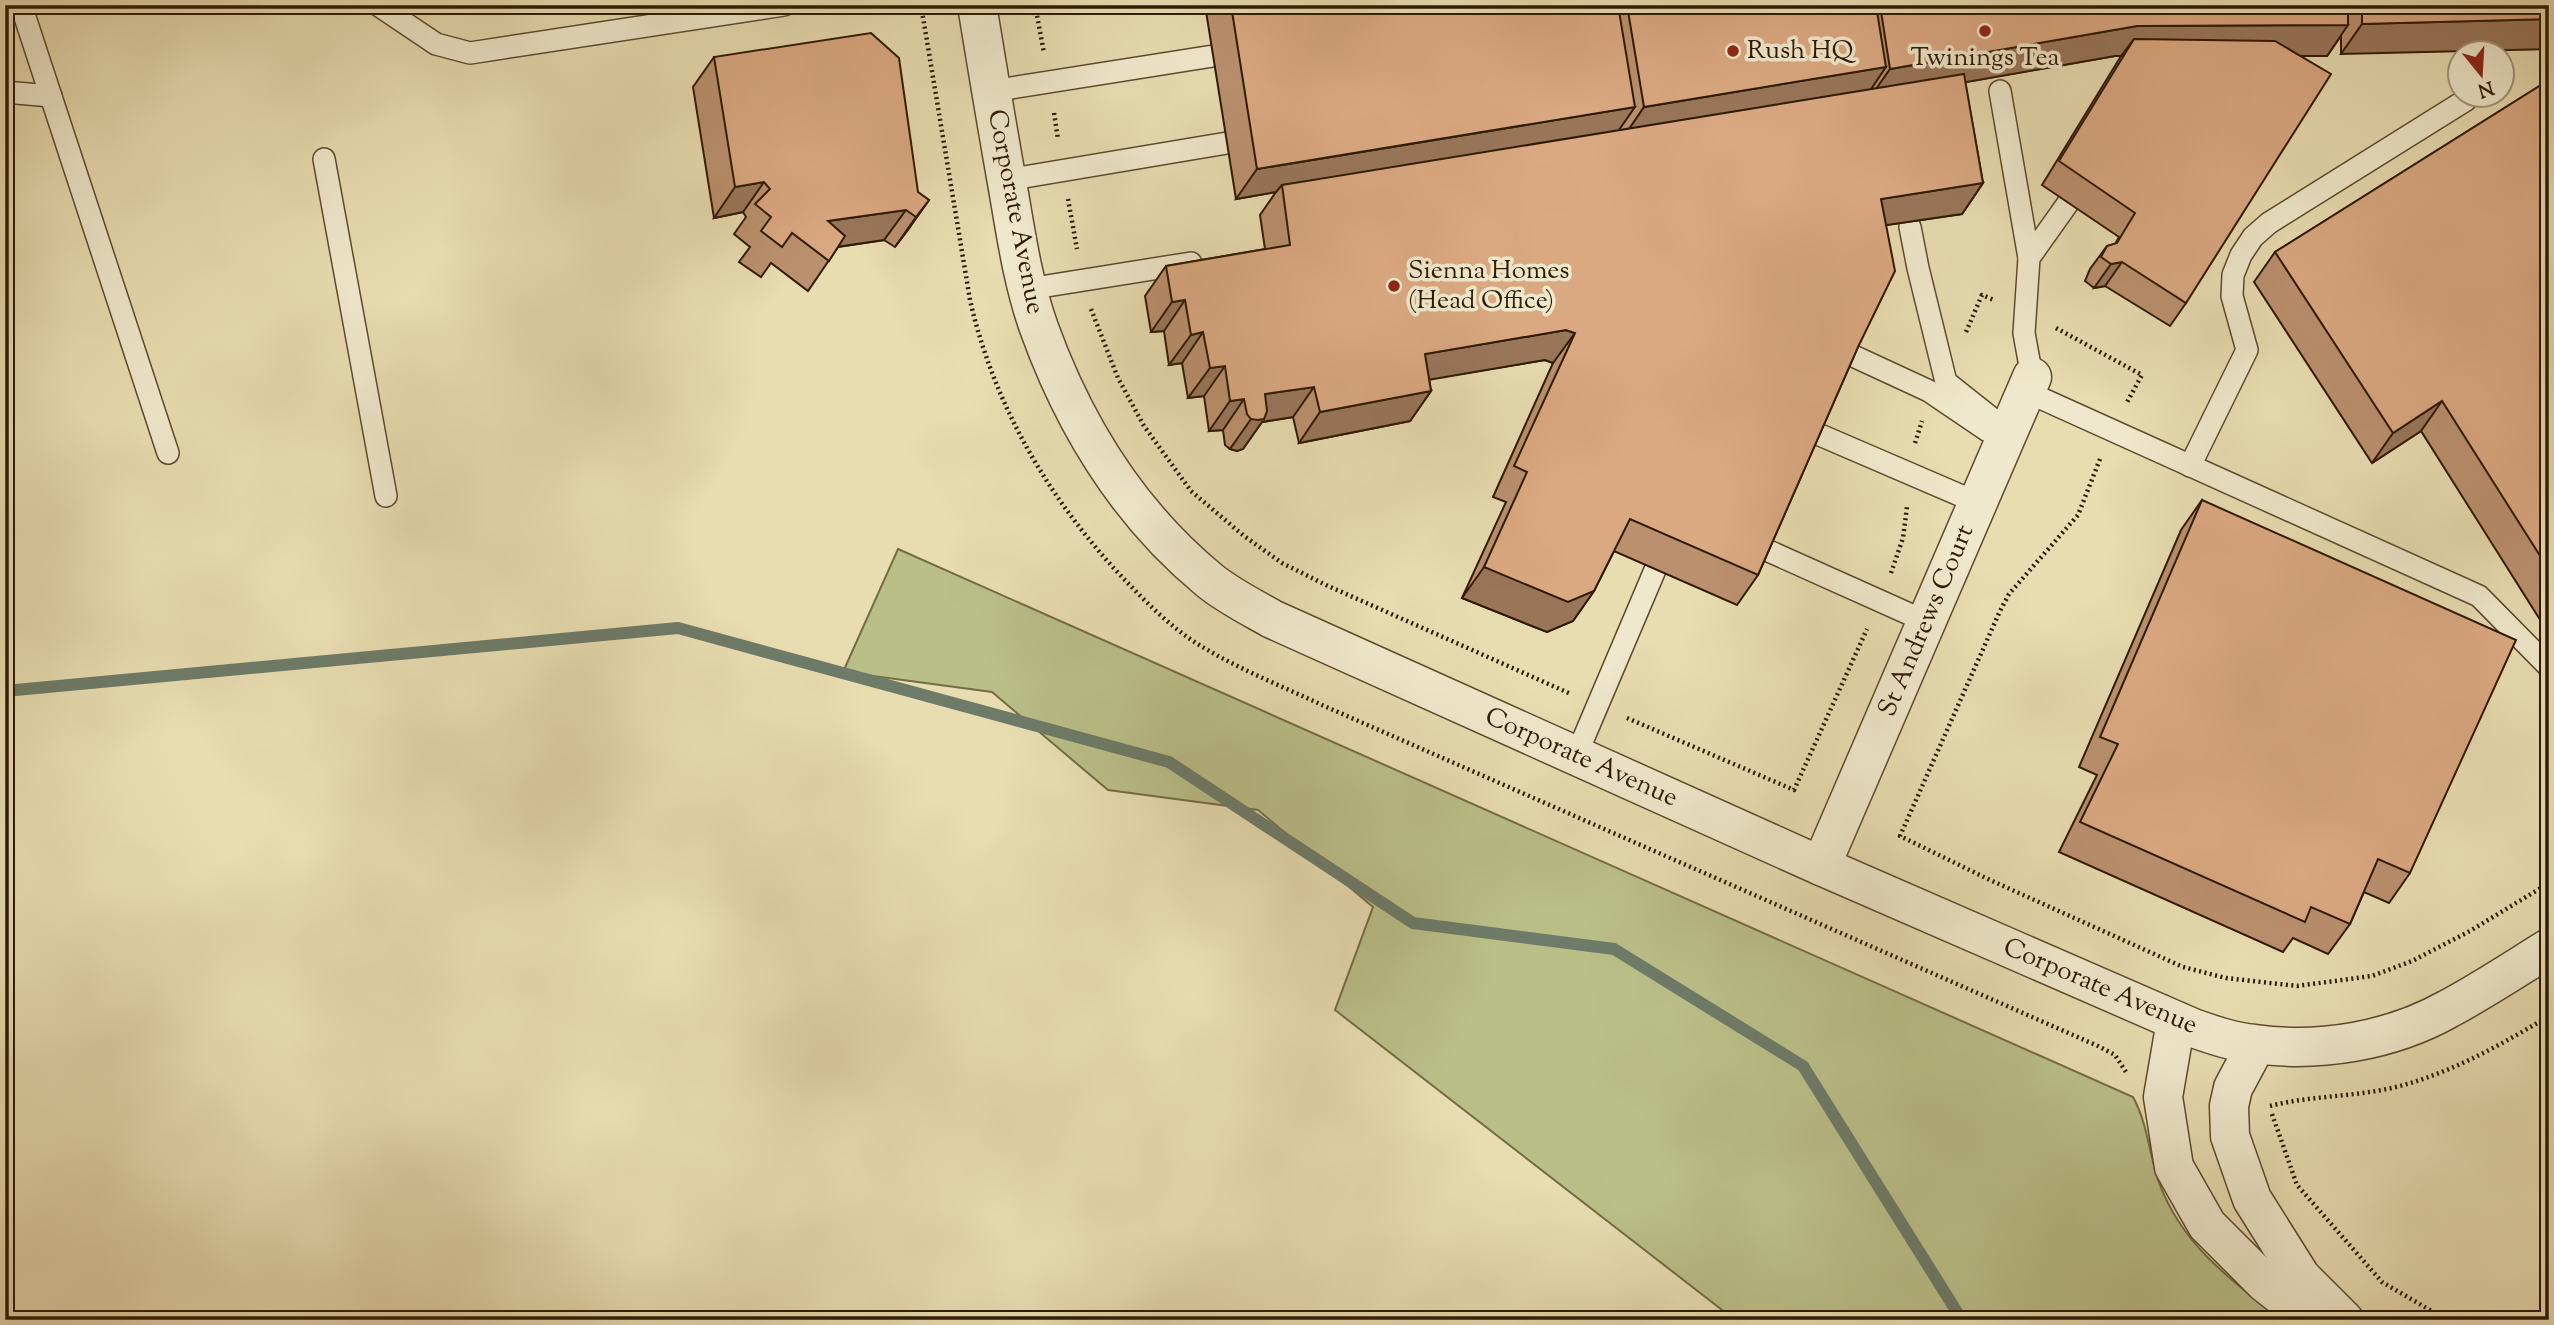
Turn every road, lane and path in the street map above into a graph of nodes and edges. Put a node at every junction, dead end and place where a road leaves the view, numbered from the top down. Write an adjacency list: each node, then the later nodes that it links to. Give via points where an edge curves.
1 (21, 5): 11 (lane)
2 (378, 5): 3 (lane, via 436,44 470,53)
3 (784, 5)
4 (977, 5): 10 (street, Corporate Avenue)
5 (1035, 5): 7 (path)
6 (1213, 55): 7 (lane)
7 (1049, 82): 10 (lane); 15 (path)
8 (2000, 91): 19 (lane)
9 (5, 92): 11 (lane)
10 (992, 92): 16 (street, Corporate Avenue)
11 (51, 96): 27 (lane)
12 (2453, 108): 28 (lane, via 2253,237 2236,265 2231,286 2247,350)
13 (1227, 143): 15 (lane)
14 (324, 159): 29 (lane)
15 (1064, 170): 16 (lane); 21 (path)
16 (1006, 180): 22 (street, Corporate Avenue)
17 (2068, 202): 19 (lane)
18 (1910, 227): 26 (lane, via 1946,382)
19 (2029, 258): 24 (lane, via 2024,333)
20 (1213, 260): 21 (lane)
21 (1081, 281): 22 (lane); 35 (path, via 1118,378 1144,426 1191,491 1244,536 1326,586)
22 (1028, 289): 36 (street, Corporate Avenue, via 1062,384 1091,439 1126,495 1168,544 1211,582 1272,619)
23 (1849, 354): 26 (lane, via 1928,391)
24 (2029, 384): 26 (street, St Andrews Court); 28 (lane)
25 (1813, 432): 30 (lane)
26 (2007, 437): 30 (street, St Andrews Court)
27 (168, 453)
28 (2190, 466): 34 (lane, via 2479,596)
29 (386, 496)
30 (1978, 503): 33 (street, St Andrews Court)
31 (1762, 548): 33 (lane)
32 (1655, 570): 35 (lane)
33 (1927, 622): 39 (street, St Andrews Court)
34 (2549, 667)
35 (1597, 706): 36 (lane); 37 (path)
36 (1576, 755): 39 (street, Corporate Avenue)
37 (1794, 790)
38 (1900, 836): 40 (path, via 2183,967 2226,978 2297,986 2372,976 2412,961)
39 (1821, 866): 43 (street, Corporate Avenue)
40 (2549, 883)
41 (2549, 948): 44 (street, Corporate Avenue, via 2446,1011 2402,1028 2337,1045)
42 (2549, 1016): 45 (path, via 2433,1076 2389,1088 2300,1098)
43 (2176, 1021): 44 (street, Corporate Avenue); 47 (street, via 2163,1097 2174,1167 2207,1225 2265,1283)
44 (2256, 1045): 48 (street, via 2233,1088 2230,1136 2252,1199 2301,1277)
45 (2269, 1107): 46 (path); 49 (path, via 2297,1185 2382,1282)
46 (2260, 1109)
47 (2312, 1320)
48 (2344, 1320)
49 (2446, 1320)

